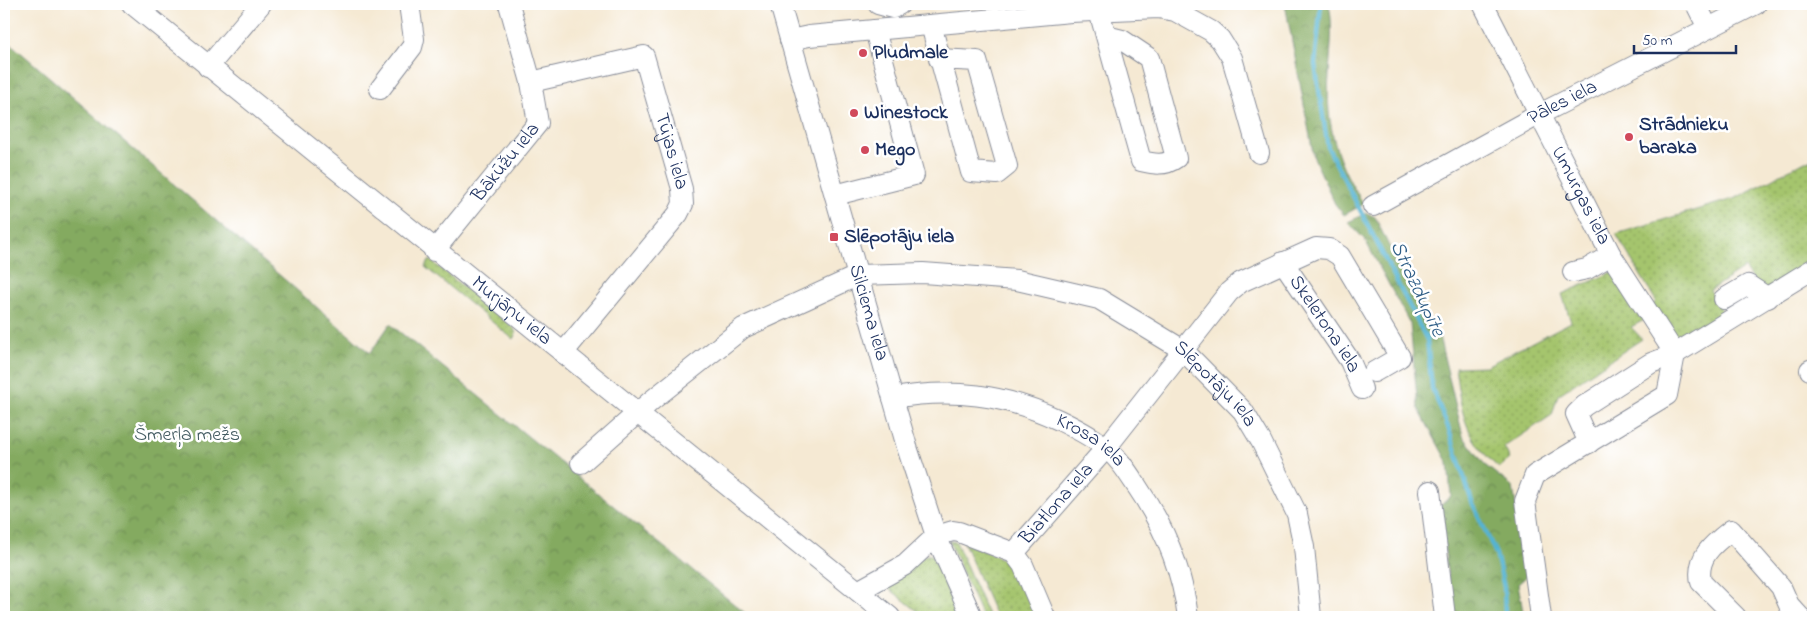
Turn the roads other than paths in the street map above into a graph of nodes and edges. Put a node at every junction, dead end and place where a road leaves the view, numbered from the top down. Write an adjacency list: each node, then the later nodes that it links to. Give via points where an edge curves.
1 (132, 4): 18 (street, Murjāņu iela)
2 (261, 4): 18 (street)
3 (409, 4): 20 (street, via 414,38 412,47)
4 (509, 4): 19 (street, Bākūžu iela)
5 (780, 4): 16 (street, Silciema iela)
6 (1483, 4): 21 (street, Umurgas iela)
7 (1696, 4): 13 (street)
8 (1756, 4): 13 (street, Pāles iela)
9 (890, 5): 14 (street)
10 (1074, 8): 11 (street); 12 (street)
11 (1099, 10): 15 (street); 22 (street, via 1158,8 1175,12 1211,31 1232,58)
12 (931, 25): 14 (street); 17 (street)
13 (1708, 28): 21 (street, Pāles iela)
14 (884, 29): 16 (street); 23 (street, via 914,175)
15 (1106, 36): 15 (street, via 1141,160 1157,164 1170,162 1176,158 1149,58 1122,40)
16 (790, 40): 23 (street, Silciema iela)
17 (940, 60): 17 (street, via 970,172 996,174 1007,166 977,61)
18 (208, 67): 25 (street, Murjāņu iela)
19 (531, 82): 25 (street, Bākūžu iela, via 538,123); 34 (street, Tūjas iela, via 644,56 682,189 683,204 678,214)
20 (380, 89)
21 (1538, 115): 24 (street, Pāles iela); 26 (street, Umurgas iela)
22 (1260, 153)
23 (835, 195): 30 (street, Silciema iela)
24 (1373, 206)
25 (434, 251): 34 (street, Murjāņu iela)
26 (1610, 255): 29 (street, via 1587,269); 35 (street, Umurgas iela)
27 (1283, 262): 33 (street, Biatlona iela, via 1235,287); 36 (street, Biatlona iela, via 1316,248 1329,249 1340,256 1400,357); 37 (street, Skeletona iela, via 1350,361)
28 (1813, 269): 31 (street)
29 (1573, 272)
30 (859, 275): 33 (street, Slēpotāju iela, via 970,275 1057,288 1098,299); 38 (street, Silciema iela); 39 (street, Slēpotāju iela, via 743,328)
31 (1768, 298): 32 (street, via 1748,285); 35 (street)
32 (1724, 299)
33 (1182, 350): 41 (street, Biatlona iela); 51 (street, Slēpotāju iela, via 1243,411 1294,508 1304,547)
34 (563, 353): 39 (street, Murjāņu iela)
35 (1675, 354): 40 (street, via 1667,394); 40 (street, via 1651,363 1576,414)
36 (1374, 372)
37 (1362, 389)
38 (893, 398): 41 (street, Krosa iela, via 950,392 1005,399 1031,407 1088,434); 44 (street, Silciema iela)
39 (639, 414): 42 (street, Slēpotāju iela); 46 (street, Murjāņu iela)
40 (1588, 444): 53 (street, via 1535,475 1525,501)
41 (1106, 448): 45 (street, Biatlona iela); 50 (street, Krosa iela, via 1121,463 1164,531 1182,582)
42 (580, 463)
43 (1430, 491): 52 (street)
44 (936, 536): 45 (street, via 959,532); 46 (street, via 905,564); 48 (street, Silciema iela)
45 (1014, 553): 49 (street, via 1023,565)
46 (858, 591): 47 (street, Murjāņu iela)
47 (890, 617)
48 (972, 617)
49 (1046, 617)
50 (1188, 617)
51 (1311, 617)
52 (1444, 617)
53 (1541, 617)
54 (1736, 617): 55 (street, via 1701,582 1700,575 1706,553 1731,530 1781,587 1789,605)
55 (1800, 617)

